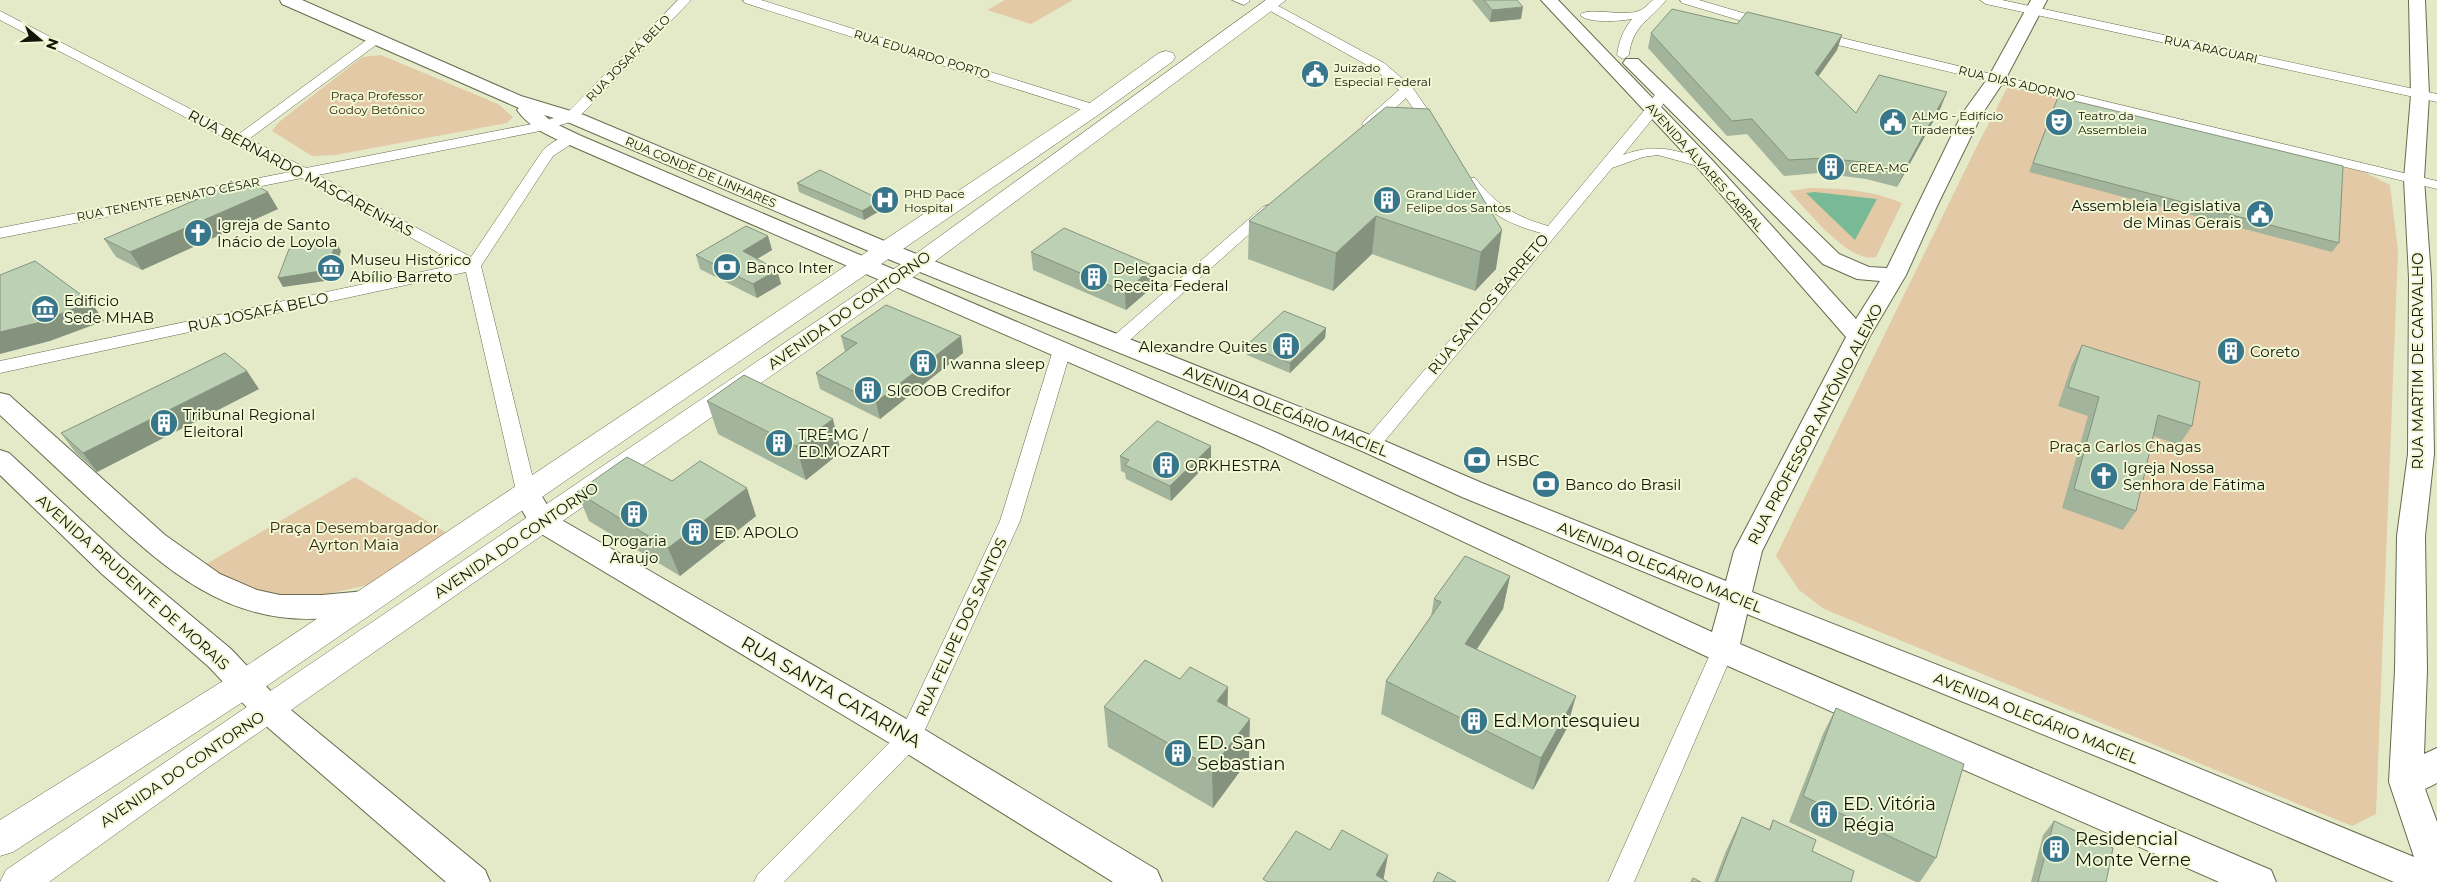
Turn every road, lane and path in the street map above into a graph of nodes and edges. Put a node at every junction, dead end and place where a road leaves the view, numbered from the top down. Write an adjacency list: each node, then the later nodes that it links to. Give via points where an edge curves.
1 (288, 0): 19 (street, RUA CONDE DE LINHARES)
2 (685, 0): 27 (street, RUA JOSAFÁ BELO)
3 (749, 0): 26 (street, RUA EDUARDO PORTO)
4 (1244, 0): 26 (main road, AVENIDA DO CONTORNO)
5 (1549, 0): 25 (street, AVENIDA ÁLVARES CABRAL)
6 (1561, 0): 16 (street)
7 (1572, 0): 16 (street, AVENIDA ÁLVARES CABRAL)
8 (1660, 0): 14 (street)
9 (1686, 0): 17 (street)
10 (1986, 0): 13 (street, RUA ARAGUARI)
11 (2417, 0): 23 (street, RUA MARTIM DE CARVALHO)
12 (1275, 2): 22 (street, via 1379,66); 43 (main road, AVENIDA DO CONTORNO)
13 (2036, 5): 21 (street, RUA PROFESSOR ANTÔNIO ALEIXO); 23 (street, RUA ARAGUARI)
14 (1646, 14): 16 (street, via 1614,18); 20 (street, via 1630,26 1624,40)
15 (0, 15): 31 (street, RUA BERNARDO MASCARENHAS)
16 (1586, 15): 20 (street, AVENIDA ÁLVARES CABRAL)
17 (1781, 28)
18 (1800, 32): 21 (street, RUA DIAS ADORNO)
19 (376, 39): 24 (street, RUA CONDE DE LINHARES); 31 (street)
20 (1623, 55): 25 (street, AVENIDA ÁLVARES CABRAL)
21 (1997, 78): 37 (street, RUA DIAS ADORNO); 46 (street, RUA PROFESSOR ANTÔNIO ALEIXO, via 1972,114)
22 (1408, 90): 29 (street); 32 (street)
23 (2428, 96): 37 (street, RUA MARTIM DE CARVALHO)
24 (514, 100): 27 (street, RUA CONDE DE LINHARES); 28 (street, RUA CONDE DE LINHARES)
25 (1658, 101): 33 (street, AVENIDA ÁLVARES CABRAL); 34 (street, RUA SANTOS BARRETO); 46 (street, AVENIDA ÁLVARES CABRAL, via 1702,135 1831,259 1865,274)
26 (1094, 109): 42 (main road, AVENIDA DO CONTORNO)
27 (571, 117): 28 (street, RUA TENENTE RENATO CÉSAR); 42 (street, RUA CONDE DE LINHARES)
28 (544, 126): 30 (street, RUA CONDE DE LINHARES); 36 (street, RUA TENENTE RENATO CÉSAR)
29 (1355, 136)
30 (572, 139): 44 (street, RUA CONDE DE LINHARES); 45 (street, via 548,153)
31 (239, 140): 36 (street, RUA BERNARDO MASCARENHAS)
32 (1446, 145)
33 (1705, 164): 34 (street, RUA SANTOS BARRETO, via 1658,151 1641,153); 48 (street, AVENIDA ÁLVARES CABRAL)
34 (1607, 165): 40 (street, RUA SANTOS BARRETO)
35 (1462, 169): 40 (street, via 1496,211 1514,222)
36 (304, 173): 41 (street, RUA TENENTE RENATO CÉSAR); 45 (street, RUA BERNARDO MASCARENHAS)
37 (2414, 179): 38 (street, RUA DIAS ADORNO); 55 (street, RUA MARTIM DE CARVALHO)
38 (2437, 185)
39 (1279, 201): 49 (street)
40 (1550, 231): 54 (street, RUA SANTOS BARRETO)
41 (0, 233)
42 (886, 250): 43 (street, AVENIDA OLEGÁRIO MACIEL); 44 (main road, AVENIDA DO CONTORNO)
43 (918, 263): 47 (main road, AVENIDA DO CONTORNO); 49 (street, AVENIDA OLEGÁRIO MACIEL)
44 (864, 265): 47 (main road, AVENIDA OLEGÁRIO MACIEL); 57 (main road, AVENIDA DO CONTORNO)
45 (473, 266): 51 (street, RUA JOSAFÁ BELO); 57 (street)
46 (1895, 276): 48 (street, RUA PROFESSOR ANTÔNIO ALEIXO)
47 (896, 278): 50 (street, AVENIDA OLEGÁRIO MACIEL); 58 (main road, AVENIDA DO CONTORNO)
48 (1858, 336): 59 (street, RUA PROFESSOR ANTÔNIO ALEIXO, via 1748,550)
49 (1116, 343): 54 (street, AVENIDA OLEGÁRIO MACIEL)
50 (1062, 350): 53 (street, AVENIDA OLEGÁRIO MACIEL); 64 (street, RUA FELIPE DOS SANTOS, via 1010,521)
51 (0, 367)
52 (0, 401): 60 (street, via 153,543 190,572 216,587 253,601 304,609)
53 (1268, 440): 54 (street, via 1349,454 1362,452); 61 (street, AVENIDA OLEGÁRIO MACIEL)
54 (1371, 445): 59 (street, AVENIDA OLEGÁRIO MACIEL, via 1472,490)
55 (2429, 457): 66 (street, RUA MARTIM DE CARVALHO, via 2411,536 2411,670)
56 (0, 459): 62 (street, AVENIDA PRUDENTE DE MORAIS, via 112,566 220,658)
57 (526, 495): 58 (street, RUA SANTA CATARINA); 60 (main road, AVENIDA DO CONTORNO)
58 (543, 522): 63 (main road, AVENIDA DO CONTORNO); 64 (street, RUA SANTA CATARINA)
59 (1735, 596): 61 (street, RUA PROFESSOR ANTÔNIO ALEIXO); 75 (street, AVENIDA OLEGÁRIO MACIEL, via 2145,761)
60 (365, 602): 62 (main road, AVENIDA DO CONTORNO)
61 (1723, 650): 73 (street, RUA PROFESSOR ANTÔNIO ALEIXO); 74 (street, AVENIDA OLEGÁRIO MACIEL)
62 (243, 685): 63 (street, AVENIDA PRUDENTE DE MORAIS); 67 (main road, AVENIDA DO CONTORNO)
63 (269, 710): 69 (main road, AVENIDA DO CONTORNO); 70 (street, AVENIDA PRUDENTE DE MORAIS)
64 (910, 738): 71 (street, RUA FELIPE DOS SANTOS); 72 (street, RUA SANTA CATARINA)
65 (2437, 762): 66 (street, via 2432,770)
66 (2406, 782): 68 (street, RUA MARTIM DE CARVALHO)
67 (0, 840)
68 (2437, 866)
69 (19, 882)
70 (472, 882)
71 (767, 882)
72 (1144, 882)
73 (1621, 882)
74 (2258, 882)
75 (2434, 882)

